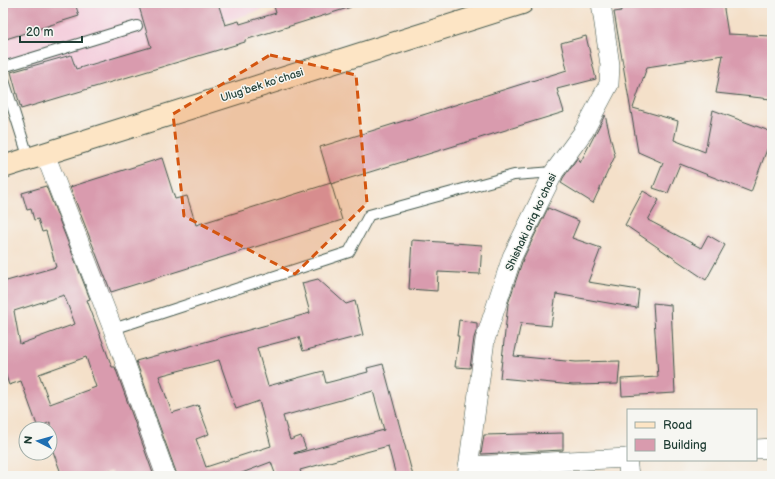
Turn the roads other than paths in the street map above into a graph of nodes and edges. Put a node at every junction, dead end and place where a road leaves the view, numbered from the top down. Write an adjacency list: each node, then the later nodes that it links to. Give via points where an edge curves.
1 (522, 3): 6 (street, Ulugʻbek koʻchasi)
2 (601, 3): 8 (street, Shishaki ariq koʻchasi, via 610,65 609,84 584,131)
3 (138, 26): 4 (lane)
4 (3, 67)
5 (3, 78): 6 (lane)
6 (37, 156): 7 (street, Ulugʻbek koʻchasi); 9 (street)
7 (3, 167)
8 (554, 172): 9 (lane, via 514,175 370,215 349,252); 13 (street, Shishaki ariq koʻchasi, via 512,257 485,340)
9 (113, 329): 14 (street)
10 (772, 448): 11 (street)
11 (757, 449)
12 (628, 464): 13 (street)
13 (467, 471)
14 (166, 476)

